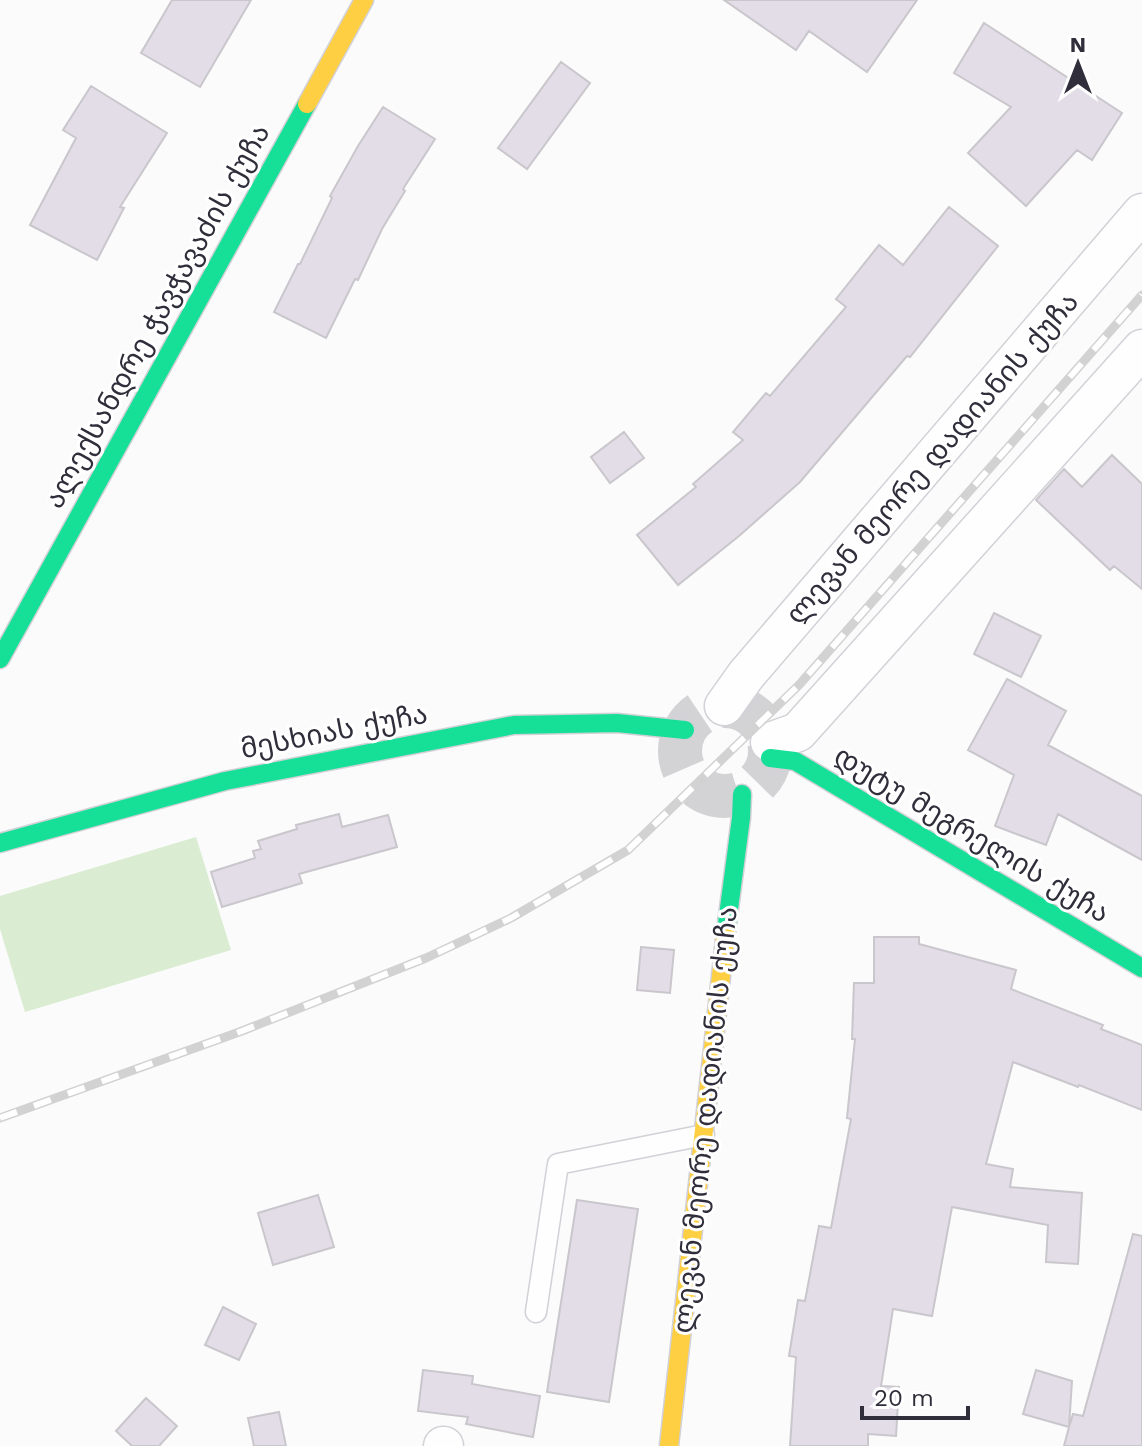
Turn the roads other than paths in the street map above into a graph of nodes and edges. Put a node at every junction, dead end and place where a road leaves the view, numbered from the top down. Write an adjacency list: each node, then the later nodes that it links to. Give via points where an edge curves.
1 (364, 0): 4 (street, ალექსანდრე ჭავჭავაძის ქუჩა)
2 (1142, 213): 5 (street, ლევან მეორე დადიანის ქუჩა)
3 (1137, 365): 7 (street, via 798,732)
4 (0, 659)
5 (724, 706)
6 (685, 730): 9 (street, მესხიას ქუჩა, via 617,723 514,725 225,781)
7 (770, 750): 10 (street, დუტუ მეგრელის ქუჩა)
8 (742, 794): 11 (street, ლევან მეორე დადიანის ქუჩა)
9 (0, 843)
10 (1142, 968)
11 (704, 1135): 12 (lane, via 558,1164); 13 (street, ლევან მეორე დადიანის ქუჩა)
12 (536, 1312)
13 (669, 1446)

